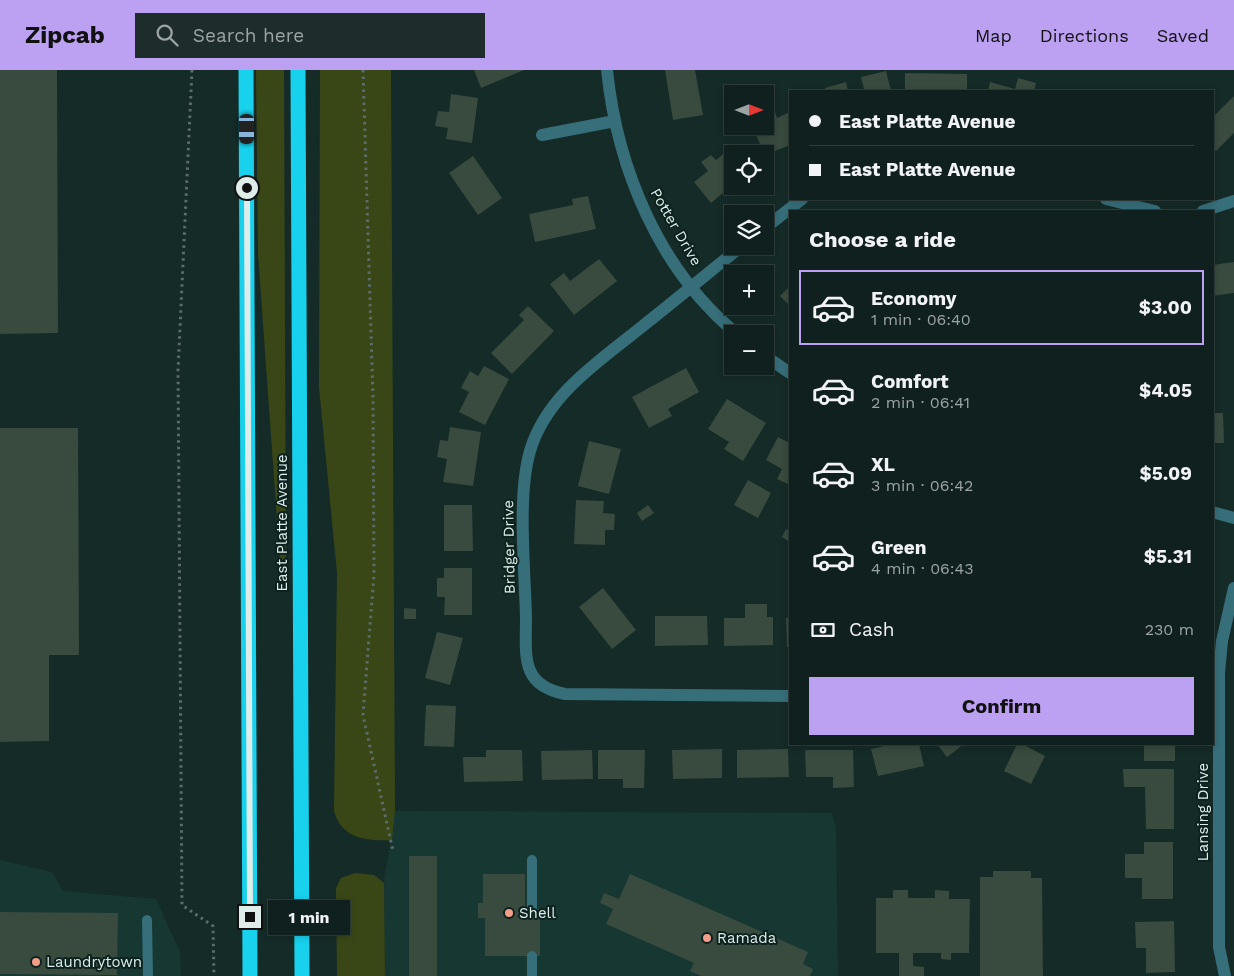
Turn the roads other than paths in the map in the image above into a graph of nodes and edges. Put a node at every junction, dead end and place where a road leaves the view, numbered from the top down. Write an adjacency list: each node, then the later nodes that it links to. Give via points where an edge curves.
1 (246, 70): 26 (highway)
2 (298, 70): 27 (highway, East Platte Avenue)
3 (607, 70): 4 (street, Potter Drive)
4 (615, 121): 5 (street); 13 (street, Potter Drive, via 622,151 642,205)
5 (542, 135)
6 (801, 200): 11 (street)
7 (1110, 200): 9 (street)
8 (1234, 201): 10 (street)
9 (1151, 210)
10 (1206, 210)
11 (774, 221)
12 (731, 255): 13 (street, Bridger Drive)
13 (692, 286): 14 (street, Potter Drive); 20 (street, Bridger Drive, via 571,385 537,430 525,478 528,666 535,681 548,691 565,694)
14 (729, 325)
15 (774, 362): 16 (street)
16 (789, 372)
17 (1214, 513): 18 (street)
18 (1234, 518)
19 (1234, 588): 29 (street, Lansing Drive, via 1222,641 1219,673 1219,947)
20 (789, 696)
21 (532, 860): 22 (lane)
22 (532, 909)
23 (147, 920): 25 (lane)
24 (532, 956): 28 (lane)
25 (148, 976)
26 (250, 976)
27 (302, 976)
28 (532, 976)
29 (1225, 976)

